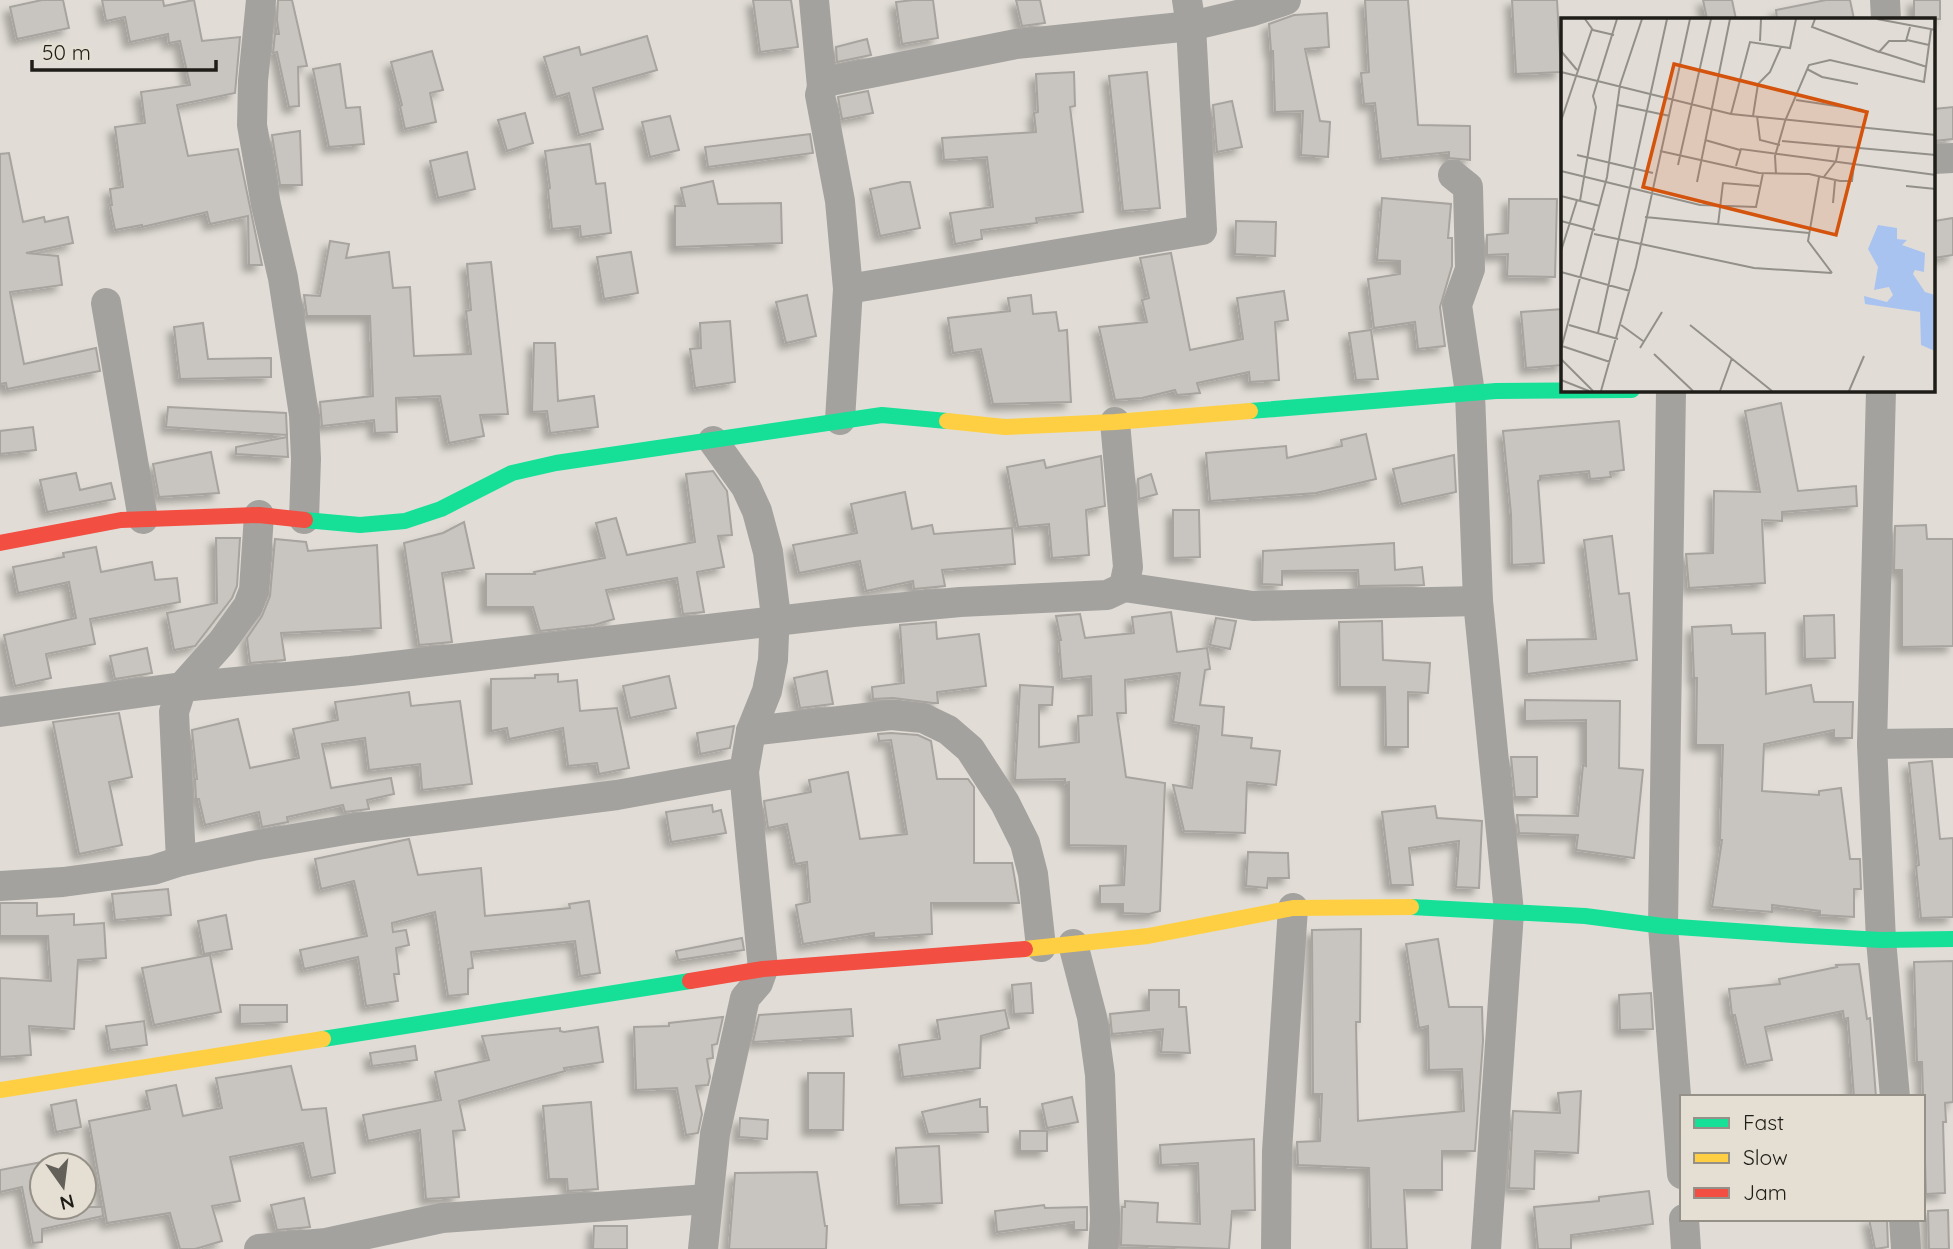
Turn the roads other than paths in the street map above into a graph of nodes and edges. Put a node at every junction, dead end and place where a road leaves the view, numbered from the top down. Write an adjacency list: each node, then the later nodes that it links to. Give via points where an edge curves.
1 (261, 0): 20 (street, via 252,125 283,278 304,415)
2 (814, 0): 7 (street)
3 (1286, 0): 5 (street, via 1250,12)
4 (1885, 0): 6 (street)
5 (1189, 13): 7 (street, via 844,78); 9 (street, via 1202,230)
6 (1886, 18)
7 (821, 87): 9 (street, via 840,201)
8 (1453, 175): 14 (street, via 1468,187 1470,269 1457,305)
9 (848, 289): 15 (street)
10 (106, 303): 19 (street)
11 (1561, 391): 14 (street)
12 (1671, 392): 35 (street)
13 (1881, 392): 29 (street)
14 (1470, 393): 16 (street); 23 (street)
15 (840, 420): 16 (street, via 882,415 1004,427); 17 (street)
16 (1115, 422): 22 (street, via 1128,544)
17 (713, 441): 20 (street, via 512,473 441,509 405,521 360,525); 24 (street, via 757,511 768,552)
18 (260, 515): 19 (street); 20 (street); 25 (street, via 254,590 248,606)
19 (143, 519): 21 (street)
20 (304, 519)
21 (0, 543)
22 (1124, 587): 23 (street, via 1254,606); 24 (street, via 1107,595 960,602)
23 (1478, 601): 34 (street)
24 (775, 621): 25 (street); 27 (street, via 774,660)
25 (182, 687): 26 (street); 31 (street, via 174,712)
26 (0, 712)
27 (751, 730): 30 (street); 39 (street, via 891,715 923,718 948,730 970,749 1025,843)
28 (1953, 743): 29 (street)
29 (1872, 744): 37 (street)
30 (744, 772): 31 (street, via 617,795 356,828); 40 (street)
31 (181, 861): 32 (street, via 153,870)
32 (0, 887)
33 (1293, 908): 34 (street, via 1429,907); 38 (street, via 1147,936); 50 (street, via 1277,1151)
34 (1509, 912): 35 (street); 51 (street)
35 (1662, 926): 37 (street); 43 (street)
36 (1953, 939): 37 (street)
37 (1881, 940): 42 (street)
38 (1073, 944): 39 (street); 49 (street, via 1092,1017 1100,1075)
39 (1041, 947): 40 (street)
40 (763, 969): 41 (street); 44 (street, via 745,998 715,1134)
41 (0, 1090)
42 (1895, 1095)
43 (1680, 1149)
44 (707, 1199): 47 (street, via 442,1218 326,1243); 48 (street)
45 (1684, 1221): 52 (street)
46 (1904, 1221): 53 (street)
47 (259, 1249)
48 (703, 1249)
49 (1103, 1249)
50 (1276, 1249)
51 (1486, 1249)
52 (1686, 1249)
53 (1906, 1249)

